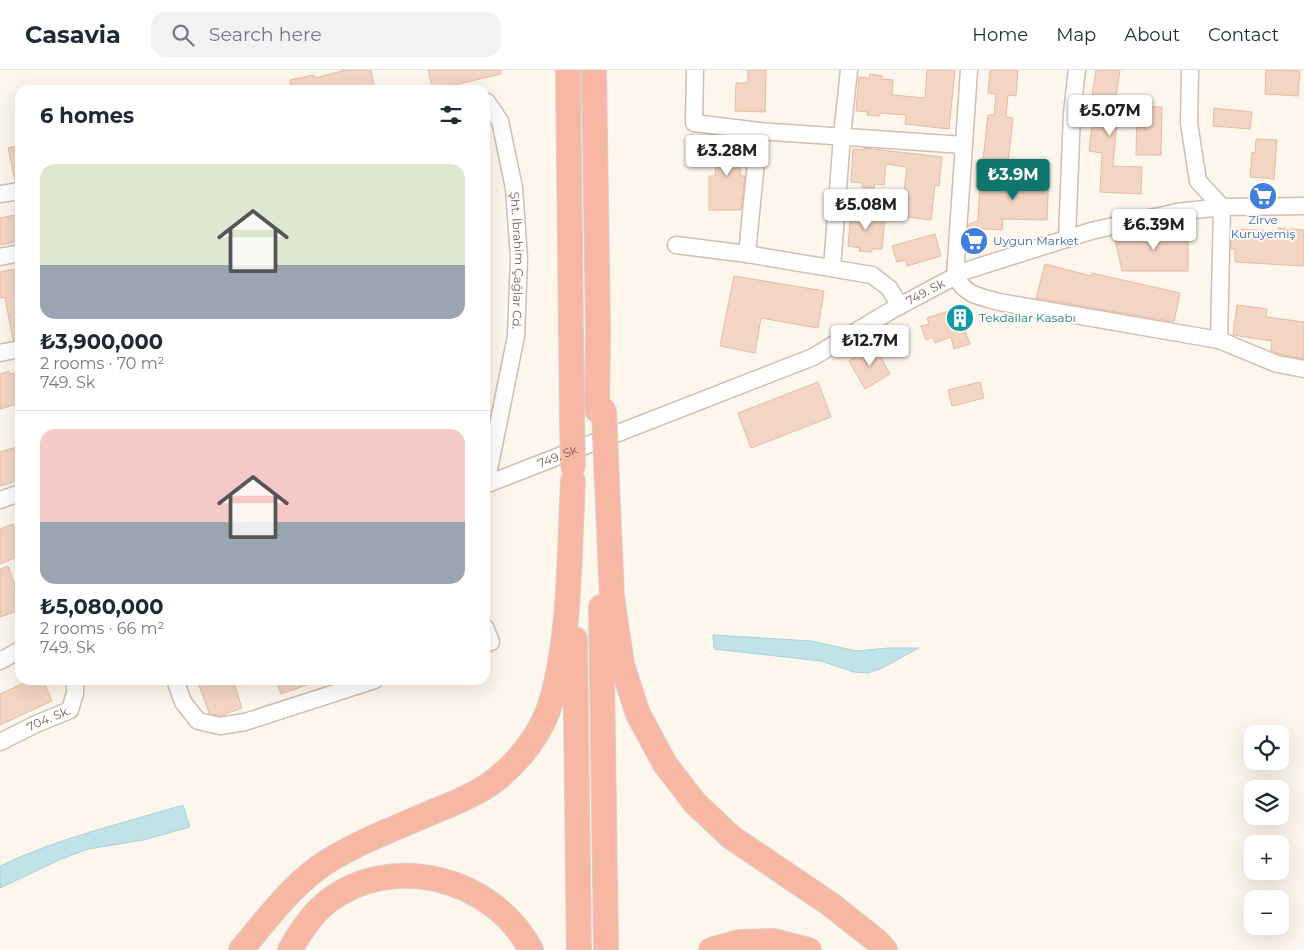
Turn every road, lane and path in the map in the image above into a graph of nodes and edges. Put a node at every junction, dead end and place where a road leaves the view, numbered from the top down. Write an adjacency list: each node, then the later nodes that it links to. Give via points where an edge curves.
1 (568, 70): 30 (highway, bridge)
2 (594, 70): 28 (highway)
3 (695, 70): 9 (street, via 694,123)
4 (849, 70): 10 (street)
5 (969, 70): 11 (street)
6 (1077, 70): 16 (street)
7 (1190, 70): 15 (street, via 1189,122 1198,181)
8 (490, 106): 29 (street, Şht. İbrahim Çağlar Cd., via 500,121 514,188 519,258 516,336)
9 (759, 130): 10 (street); 19 (street)
10 (842, 136): 11 (street); 21 (street)
11 (964, 144): 22 (street)
12 (15, 192): 13 (street)
13 (0, 194)
14 (1304, 206): 15 (street, 749. Sk)
15 (1222, 207): 16 (street, 749. Sk, via 1177,212); 24 (street)
16 (1067, 239): 22 (street, 749. Sk)
17 (676, 245): 19 (street)
18 (15, 254): 20 (street)
19 (747, 254): 21 (street)
20 (0, 257)
21 (832, 268): 23 (street, via 872,275 889,288)
22 (955, 276): 23 (street, 749. Sk); 24 (street, via 962,288 972,294 999,302)
23 (900, 306): 31 (street, 749. Sk, via 812,357)
24 (1219, 340): 27 (street, via 1277,364)
25 (15, 350): 26 (street)
26 (0, 353)
27 (1304, 368)
28 (603, 460): 45 (highway); 48 (highway, via 612,597 622,665 638,714 665,764 695,803 731,837 830,904)
29 (490, 465)
30 (573, 474): 41 (highway, via 561,659 552,700 537,735 493,782 326,862 293,890); 44 (highway)
31 (490, 483)
32 (15, 495): 33 (street)
33 (0, 500)
34 (15, 653): 35 (street)
35 (0, 661)
36 (75, 685): 40 (street, 704. Sk., via 70,710)
37 (177, 685): 39 (street, via 183,702 198,721 220,726 245,722)
38 (343, 685): 39 (street)
39 (330, 687)
40 (0, 742)
41 (241, 950)
42 (290, 950): 43 (highway, via 304,925 328,902 356,885 388,876 420,876 453,883 482,896 508,918)
43 (531, 950)
44 (579, 950)
45 (606, 950)
46 (711, 950): 47 (highway, via 739,942 774,941)
47 (809, 950)
48 (885, 950)

